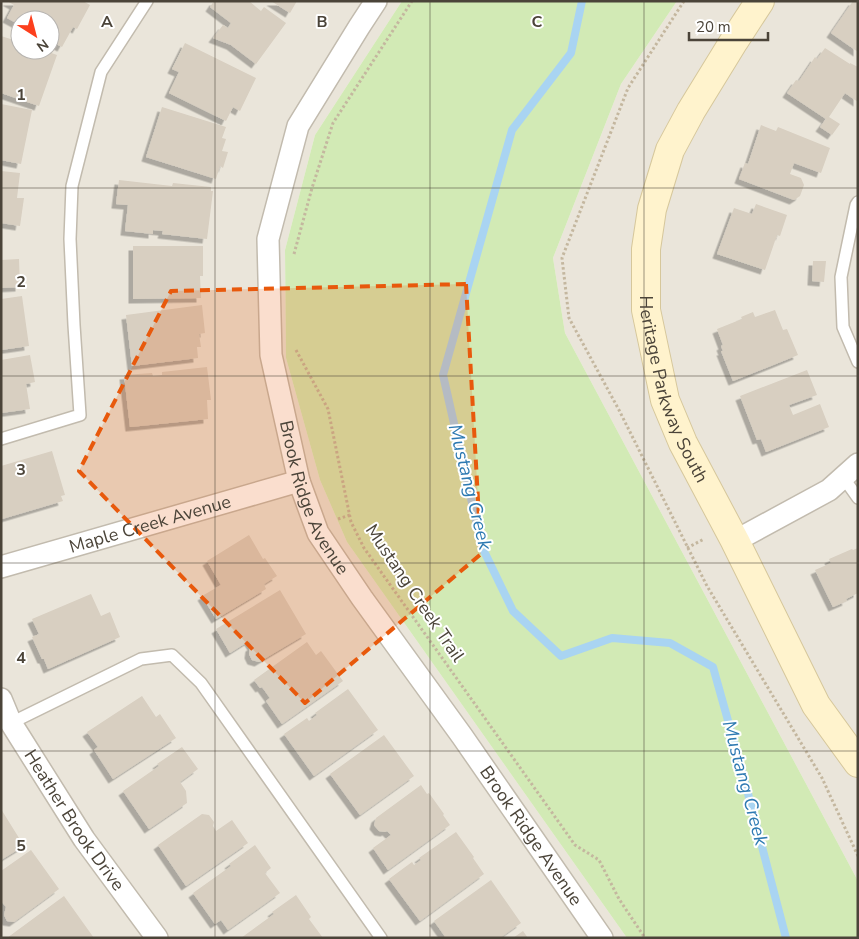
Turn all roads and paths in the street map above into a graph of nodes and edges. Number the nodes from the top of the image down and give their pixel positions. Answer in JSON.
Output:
{"nodes":[{"id":1,"x":147,"y":1,"type":"edge"},
{"id":2,"x":376,"y":1,"type":"edge"},
{"id":3,"x":412,"y":1,"type":"edge"},
{"id":4,"x":760,"y":1,"type":"edge"},
{"id":5,"x":858,"y":202,"type":"edge"},
{"id":6,"x":294,"y":262,"type":"dead end"},
{"id":7,"x":293,"y":346,"type":"dead end"},
{"id":8,"x":858,"y":362,"type":"edge"},
{"id":9,"x":1,"y":439,"type":"edge"},
{"id":10,"x":851,"y":470,"type":"edge"},
{"id":11,"x":299,"y":481,"type":"junction"},
{"id":12,"x":858,"y":498,"type":"edge"},
{"id":13,"x":735,"y":541,"type":"junction"},
{"id":14,"x":1,"y":567,"type":"edge"},
{"id":15,"x":1,"y":699,"type":"edge"},
{"id":16,"x":11,"y":723,"type":"junction"},
{"id":17,"x":858,"y":763,"type":"edge"},
{"id":18,"x":156,"y":938,"type":"edge"},
{"id":19,"x":381,"y":938,"type":"edge"},
{"id":20,"x":602,"y":938,"type":"edge"},
{"id":21,"x":645,"y":938,"type":"edge"}],
"edges":[{"from":1,"to":9,"type":"lane"},
{"from":2,"to":11,"type":"street","name":"Brook Ridge Avenue"},
{"from":3,"to":6,"type":"path"},
{"from":4,"to":13,"type":"street","name":"Heritage Parkway South"},
{"from":5,"to":8,"type":"lane"},
{"from":7,"to":21,"type":"path","name":"Mustang Creek Trail"},
{"from":10,"to":12,"type":"lane"},
{"from":10,"to":13,"type":"street"},
{"from":11,"to":14,"type":"street","name":"Maple Creek Avenue"},
{"from":11,"to":20,"type":"street","name":"Brook Ridge Avenue"},
{"from":13,"to":17,"type":"street","name":"Heritage Parkway South"},
{"from":15,"to":16,"type":"street","name":"Heather Brook Drive"},
{"from":16,"to":18,"type":"street","name":"Heather Brook Drive"},
{"from":16,"to":19,"type":"lane"}]}
